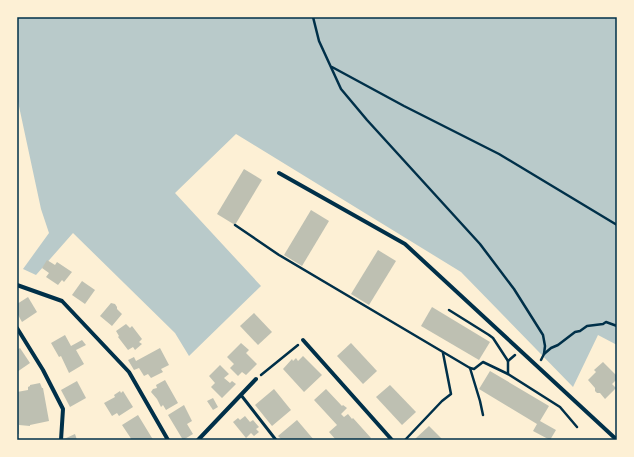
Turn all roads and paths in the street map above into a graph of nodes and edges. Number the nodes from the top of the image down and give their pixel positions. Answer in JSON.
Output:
{"nodes":[{"id":1,"x":313,"y":17,"type":"edge"},
{"id":2,"x":331,"y":66,"type":"junction"},
{"id":3,"x":279,"y":173,"type":"dead end"},
{"id":4,"x":235,"y":225,"type":"dead end"},
{"id":5,"x":617,"y":225,"type":"edge"},
{"id":6,"x":17,"y":285,"type":"edge"},
{"id":7,"x":449,"y":310,"type":"dead end"},
{"id":8,"x":617,"y":326,"type":"edge"},
{"id":9,"x":17,"y":328,"type":"edge"},
{"id":10,"x":303,"y":340,"type":"joint"},
{"id":11,"x":443,"y":352,"type":"junction"},
{"id":12,"x":544,"y":354,"type":"junction"},
{"id":13,"x":538,"y":365,"type":"junction"},
{"id":14,"x":470,"y":368,"type":"junction"},
{"id":15,"x":508,"y":374,"type":"junction"},
{"id":16,"x":256,"y":379,"type":"joint"},
{"id":17,"x":241,"y":395,"type":"junction"},
{"id":18,"x":483,"y":415,"type":"dead end"},
{"id":19,"x":577,"y":427,"type":"dead end"},
{"id":20,"x":60,"y":440,"type":"edge"},
{"id":21,"x":168,"y":440,"type":"edge"},
{"id":22,"x":198,"y":440,"type":"edge"},
{"id":23,"x":276,"y":440,"type":"edge"},
{"id":24,"x":392,"y":440,"type":"edge"},
{"id":25,"x":405,"y":440,"type":"edge"},
{"id":26,"x":616,"y":440,"type":"edge"}],
"edges":[{"from":1,"to":2,"type":"path"},
{"from":2,"to":5,"type":"path"},
{"from":2,"to":12,"type":"path"},
{"from":3,"to":13,"type":"street"},
{"from":4,"to":11,"type":"path"},
{"from":6,"to":21,"type":"street"},
{"from":7,"to":15,"type":"path"},
{"from":8,"to":12,"type":"path"},
{"from":9,"to":20,"type":"street"},
{"from":10,"to":16,"type":"path"},
{"from":10,"to":24,"type":"street"},
{"from":11,"to":14,"type":"path"},
{"from":11,"to":25,"type":"path"},
{"from":12,"to":13,"type":"path"},
{"from":13,"to":26,"type":"street"},
{"from":14,"to":15,"type":"path"},
{"from":14,"to":18,"type":"path"},
{"from":15,"to":19,"type":"path"},
{"from":16,"to":17,"type":"street"},
{"from":17,"to":22,"type":"street"},
{"from":17,"to":23,"type":"lane"}]}
